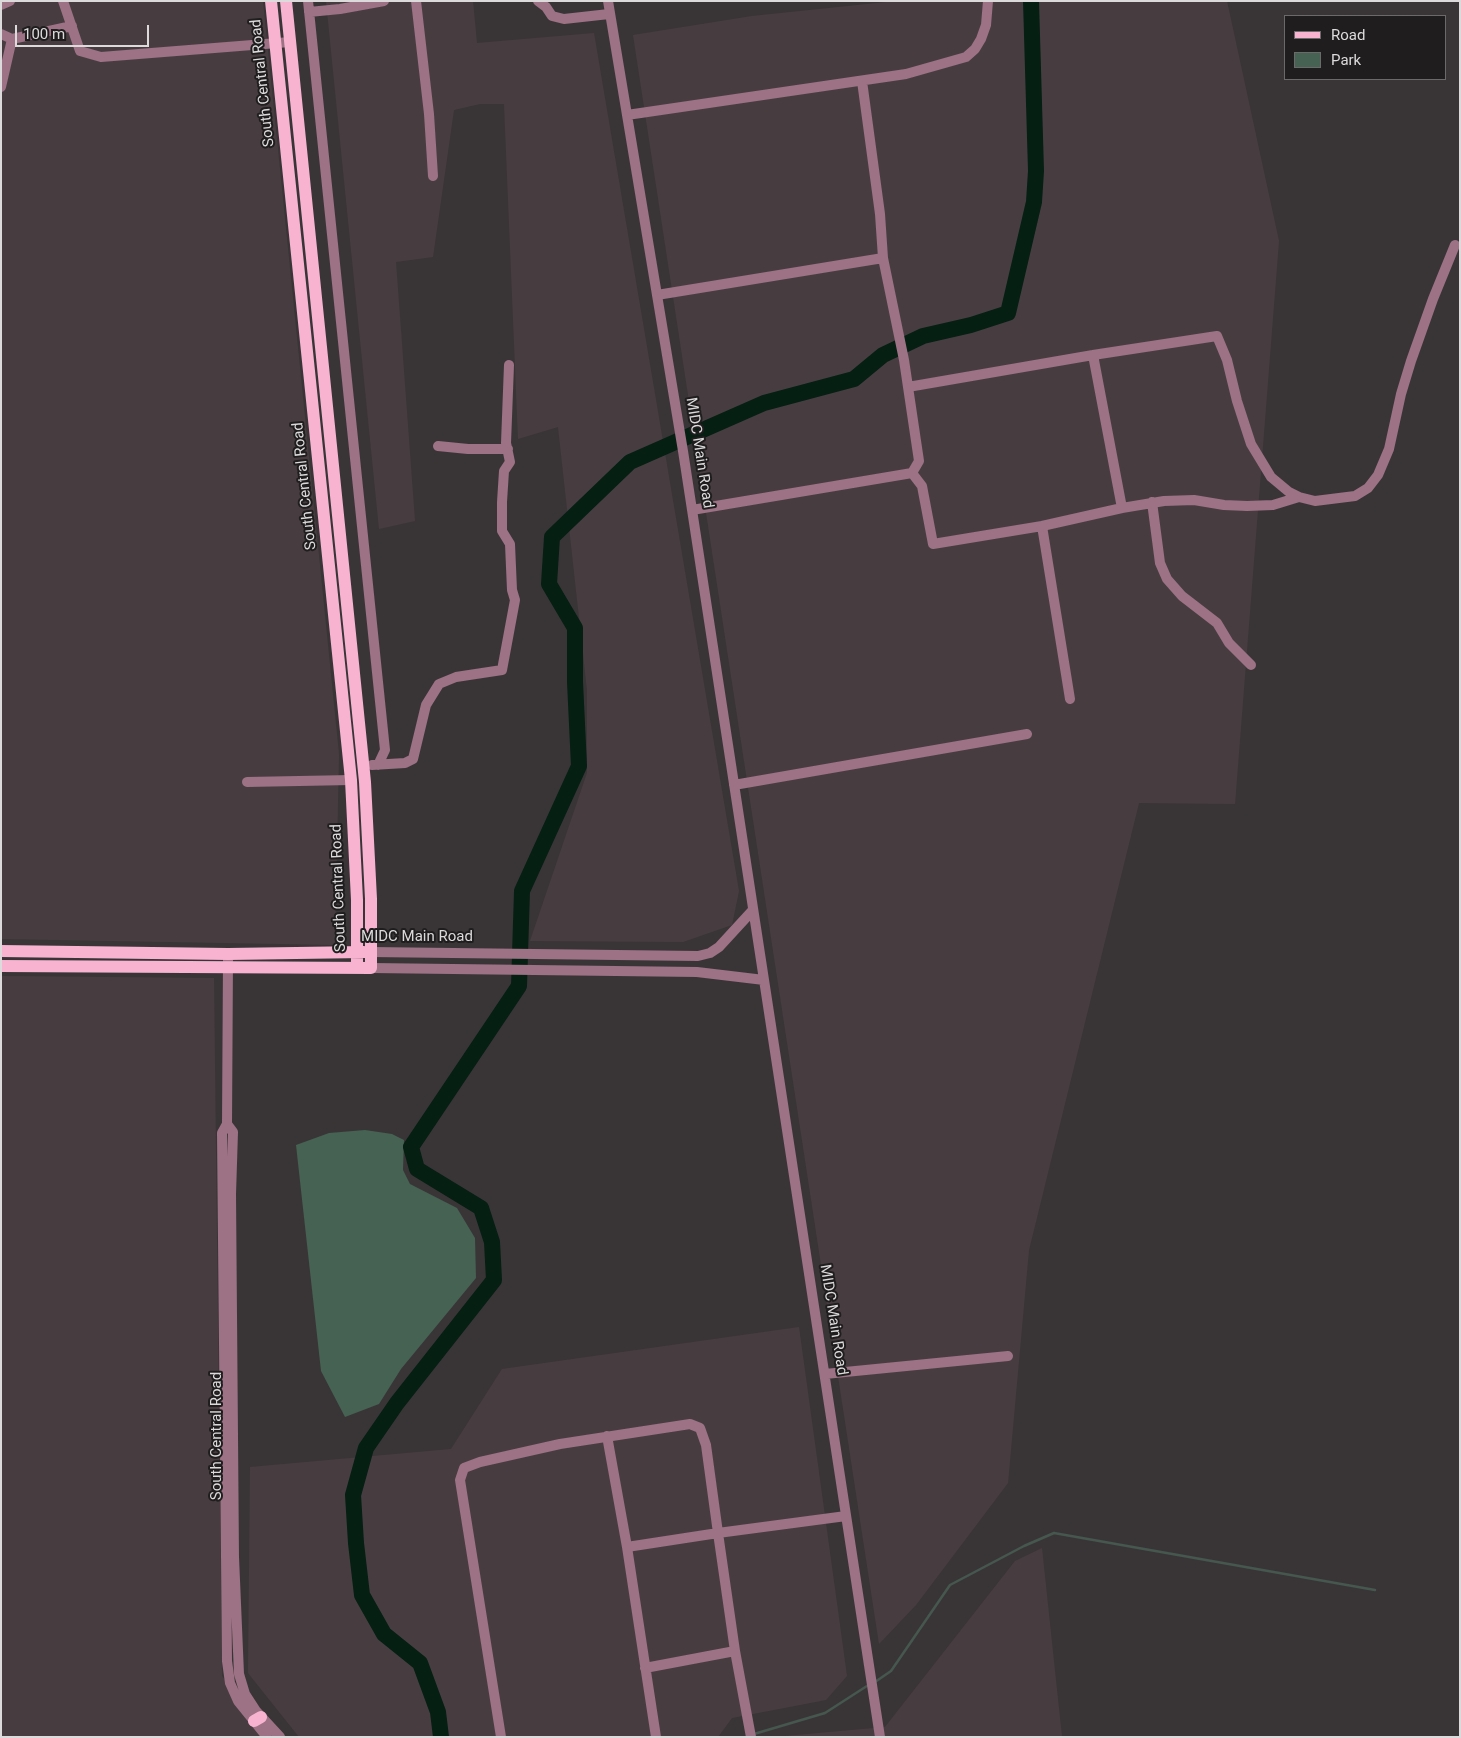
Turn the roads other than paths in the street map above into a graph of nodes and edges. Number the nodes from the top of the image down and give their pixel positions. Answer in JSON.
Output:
{"nodes":[{"id":1,"x":10,"y":1,"type":"edge"},
{"id":2,"x":63,"y":1,"type":"edge"},
{"id":3,"x":271,"y":1,"type":"edge"},
{"id":4,"x":286,"y":1,"type":"edge"},
{"id":5,"x":384,"y":1,"type":"edge"},
{"id":6,"x":416,"y":1,"type":"edge"},
{"id":7,"x":538,"y":1,"type":"edge"},
{"id":8,"x":608,"y":1,"type":"edge"},
{"id":9,"x":988,"y":1,"type":"edge"},
{"id":10,"x":1,"y":5,"type":"edge"},
{"id":11,"x":308,"y":6,"type":"edge"},
{"id":12,"x":610,"y":14,"type":"junction"},
{"id":13,"x":72,"y":26,"type":"junction"},
{"id":14,"x":1,"y":34,"type":"edge"},
{"id":15,"x":12,"y":39,"type":"junction"},
{"id":16,"x":290,"y":42,"type":"junction"},
{"id":17,"x":275,"y":44,"type":"junction"},
{"id":18,"x":862,"y":81,"type":"junction"},
{"id":19,"x":1,"y":87,"type":"edge"},
{"id":20,"x":627,"y":115,"type":"junction"},
{"id":21,"x":433,"y":176,"type":"dead end"},
{"id":22,"x":1455,"y":245,"type":"dead end"},
{"id":23,"x":883,"y":258,"type":"junction"},
{"id":24,"x":657,"y":295,"type":"junction"},
{"id":25,"x":1093,"y":355,"type":"junction"},
{"id":26,"x":508,"y":365,"type":"dead end"},
{"id":27,"x":908,"y":387,"type":"junction"},
{"id":28,"x":327,"y":400,"type":"junction"},
{"id":29,"x":313,"y":401,"type":"junction"},
{"id":30,"x":438,"y":446,"type":"dead end"},
{"id":31,"x":508,"y":449,"type":"junction"},
{"id":32,"x":912,"y":473,"type":"junction"},
{"id":33,"x":1299,"y":498,"type":"junction"},
{"id":34,"x":1152,"y":502,"type":"junction"},
{"id":35,"x":1122,"y":508,"type":"junction"},
{"id":36,"x":692,"y":510,"type":"junction"},
{"id":37,"x":1042,"y":526,"type":"junction"},
{"id":38,"x":1251,"y":665,"type":"dead end"},
{"id":39,"x":1070,"y":699,"type":"dead end"},
{"id":40,"x":1028,"y":734,"type":"dead end"},
{"id":41,"x":364,"y":764,"type":"junction"},
{"id":42,"x":378,"y":765,"type":"junction"},
{"id":43,"x":351,"y":780,"type":"junction"},
{"id":44,"x":247,"y":782,"type":"dead end"},
{"id":45,"x":734,"y":785,"type":"junction"},
{"id":46,"x":753,"y":910,"type":"junction"},
{"id":47,"x":1,"y":952,"type":"edge"},
{"id":48,"x":357,"y":952,"type":"junction"},
{"id":49,"x":371,"y":952,"type":"junction"},
{"id":50,"x":228,"y":954,"type":"junction"},
{"id":51,"x":1,"y":966,"type":"edge"},
{"id":52,"x":228,"y":968,"type":"junction"},
{"id":53,"x":357,"y":968,"type":"junction"},
{"id":54,"x":371,"y":968,"type":"junction"},
{"id":55,"x":764,"y":980,"type":"junction"},
{"id":56,"x":1008,"y":1356,"type":"dead end"},
{"id":57,"x":825,"y":1374,"type":"junction"},
{"id":58,"x":607,"y":1436,"type":"junction"},
{"id":59,"x":846,"y":1516,"type":"junction"},
{"id":60,"x":718,"y":1533,"type":"junction"},
{"id":61,"x":627,"y":1547,"type":"junction"},
{"id":62,"x":735,"y":1652,"type":"junction"},
{"id":63,"x":645,"y":1668,"type":"junction"},
{"id":64,"x":257,"y":1719,"type":"junction"},
{"id":65,"x":268,"y":1737,"type":"edge"},
{"id":66,"x":280,"y":1737,"type":"edge"},
{"id":67,"x":501,"y":1737,"type":"edge"},
{"id":68,"x":656,"y":1737,"type":"edge"},
{"id":69,"x":751,"y":1737,"type":"edge"},
{"id":70,"x":880,"y":1737,"type":"edge"}],
"edges":[{"from":1,"to":10,"type":"street"},
{"from":2,"to":13,"type":"street"},
{"from":3,"to":17,"type":"main road","name":"South Central Road"},
{"from":4,"to":16,"type":"main road","name":"South Central Road"},
{"from":5,"to":11,"type":"street"},
{"from":6,"to":21,"type":"street"},
{"from":7,"to":12,"type":"street"},
{"from":8,"to":12,"type":"street","name":"MIDC Main Road"},
{"from":9,"to":18,"type":"street"},
{"from":11,"to":42,"type":"street"},
{"from":12,"to":20,"type":"street","name":"MIDC Main Road"},
{"from":13,"to":15,"type":"street"},
{"from":13,"to":17,"type":"street"},
{"from":14,"to":15,"type":"street"},
{"from":15,"to":19,"type":"street"},
{"from":16,"to":17,"type":"street"},
{"from":16,"to":28,"type":"main road","name":"South Central Road"},
{"from":17,"to":29,"type":"main road","name":"South Central Road"},
{"from":18,"to":20,"type":"street"},
{"from":18,"to":23,"type":"street"},
{"from":20,"to":24,"type":"street","name":"MIDC Main Road"},
{"from":22,"to":33,"type":"street"},
{"from":23,"to":24,"type":"street"},
{"from":23,"to":27,"type":"street"},
{"from":24,"to":36,"type":"street","name":"MIDC Main Road"},
{"from":25,"to":27,"type":"street"},
{"from":25,"to":33,"type":"street"},
{"from":25,"to":35,"type":"street"},
{"from":26,"to":31,"type":"street"},
{"from":27,"to":32,"type":"street"},
{"from":28,"to":29,"type":"main road"},
{"from":28,"to":41,"type":"main road","name":"South Central Road"},
{"from":29,"to":43,"type":"main road","name":"South Central Road"},
{"from":30,"to":31,"type":"street"},
{"from":31,"to":42,"type":"street"},
{"from":32,"to":36,"type":"street"},
{"from":32,"to":37,"type":"street"},
{"from":33,"to":34,"type":"street"},
{"from":34,"to":35,"type":"street"},
{"from":34,"to":38,"type":"street"},
{"from":35,"to":37,"type":"street"},
{"from":36,"to":45,"type":"street","name":"MIDC Main Road"},
{"from":37,"to":39,"type":"street"},
{"from":40,"to":45,"type":"street"},
{"from":41,"to":42,"type":"street"},
{"from":41,"to":49,"type":"main road","name":"South Central Road"},
{"from":43,"to":44,"type":"street"},
{"from":43,"to":48,"type":"main road","name":"South Central Road"},
{"from":45,"to":46,"type":"street","name":"MIDC Main Road"},
{"from":46,"to":49,"type":"street","name":"MIDC Main Road"},
{"from":46,"to":55,"type":"street","name":"MIDC Main Road"},
{"from":47,"to":50,"type":"main road","name":"MIDC Main Road"},
{"from":48,"to":49,"type":"main road","name":"MIDC Main Road"},
{"from":48,"to":50,"type":"main road","name":"MIDC Main Road"},
{"from":48,"to":53,"type":"main road","name":"South Central Road"},
{"from":49,"to":54,"type":"main road","name":"South Central Road"},
{"from":50,"to":52,"type":"street","name":"South Central Road"},
{"from":51,"to":52,"type":"main road","name":"MIDC Main Road"},
{"from":52,"to":53,"type":"main road","name":"MIDC Main Road"},
{"from":52,"to":64,"type":"street","name":"South Central Road"},
{"from":53,"to":54,"type":"main road","name":"MIDC Main Road"},
{"from":54,"to":55,"type":"street","name":"MIDC Main Road"},
{"from":55,"to":57,"type":"street","name":"MIDC Main Road"},
{"from":56,"to":57,"type":"street"},
{"from":57,"to":59,"type":"street","name":"MIDC Main Road"},
{"from":58,"to":60,"type":"street"},
{"from":58,"to":61,"type":"street"},
{"from":58,"to":67,"type":"street"},
{"from":59,"to":60,"type":"street"},
{"from":59,"to":70,"type":"street","name":"MIDC Main Road"},
{"from":60,"to":61,"type":"street"},
{"from":60,"to":62,"type":"street"},
{"from":61,"to":63,"type":"street"},
{"from":62,"to":63,"type":"street"},
{"from":62,"to":69,"type":"street"},
{"from":63,"to":68,"type":"street"},
{"from":64,"to":65,"type":"street","name":"South Central Road"},
{"from":64,"to":66,"type":"street","name":"South Central Road"}]}
